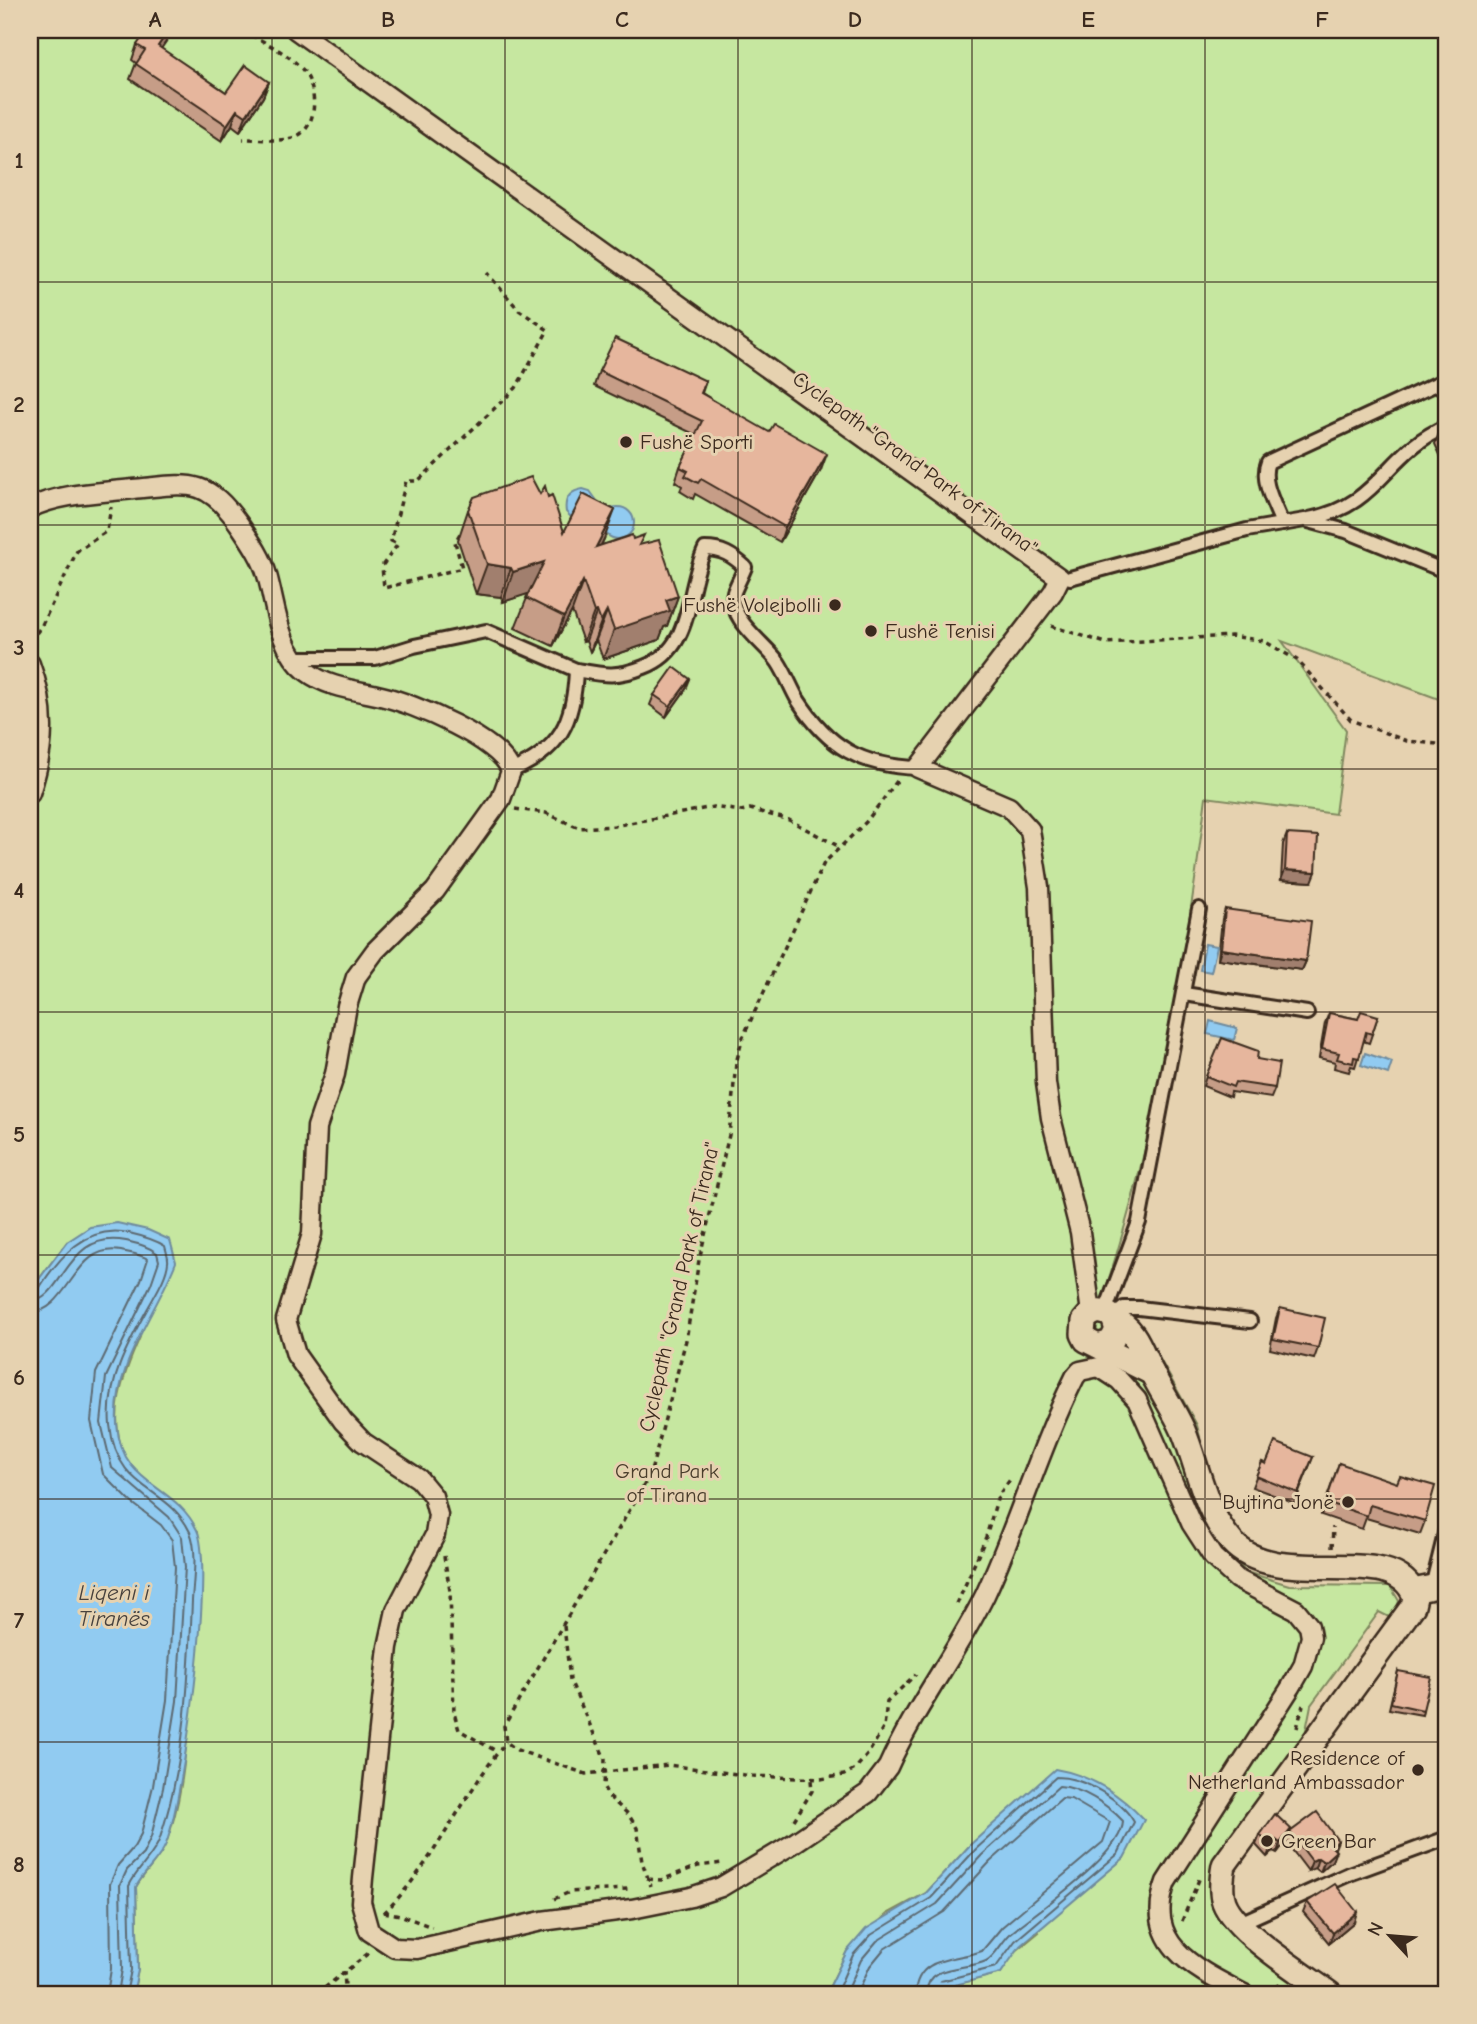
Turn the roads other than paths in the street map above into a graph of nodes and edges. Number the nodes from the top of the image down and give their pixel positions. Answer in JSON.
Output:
{"nodes":[{"id":1,"x":296,"y":30,"type":"edge"},
{"id":2,"x":1447,"y":379,"type":"edge"},
{"id":3,"x":1447,"y":426,"type":"edge"},
{"id":4,"x":30,"y":509,"type":"edge"},
{"id":5,"x":1305,"y":520,"type":"junction"},
{"id":6,"x":1282,"y":524,"type":"junction"},
{"id":7,"x":1447,"y":572,"type":"edge"},
{"id":8,"x":1065,"y":578,"type":"junction"},
{"id":9,"x":296,"y":658,"type":"junction"},
{"id":10,"x":30,"y":664,"type":"edge"},
{"id":11,"x":576,"y":670,"type":"junction"},
{"id":12,"x":913,"y":768,"type":"junction"},
{"id":13,"x":511,"y":771,"type":"junction"},
{"id":14,"x":30,"y":793,"type":"edge"},
{"id":15,"x":1199,"y":909,"type":"dead end"},
{"id":16,"x":1184,"y":994,"type":"junction"},
{"id":17,"x":1307,"y":1013,"type":"dead end"},
{"id":18,"x":1106,"y":1315,"type":"junction"},
{"id":19,"x":1250,"y":1321,"type":"dead end"},
{"id":20,"x":1152,"y":1373,"type":"junction"},
{"id":21,"x":1447,"y":1527,"type":"edge"},
{"id":22,"x":1431,"y":1587,"type":"edge"},
{"id":23,"x":1447,"y":1839,"type":"edge"},
{"id":24,"x":1240,"y":1923,"type":"junction"},
{"id":25,"x":1244,"y":1994,"type":"edge"},
{"id":26,"x":1330,"y":1994,"type":"edge"}],
"edges":[{"from":1,"to":8,"type":"street"},
{"from":2,"to":6,"type":"lane"},
{"from":3,"to":5,"type":"lane"},
{"from":4,"to":9,"type":"street"},
{"from":5,"to":6,"type":"lane"},
{"from":5,"to":7,"type":"lane"},
{"from":6,"to":8,"type":"lane"},
{"from":8,"to":12,"type":"street"},
{"from":9,"to":11,"type":"lane"},
{"from":9,"to":13,"type":"street"},
{"from":10,"to":14,"type":"street"},
{"from":11,"to":12,"type":"lane"},
{"from":11,"to":13,"type":"lane"},
{"from":12,"to":18,"type":"street"},
{"from":13,"to":25,"type":"street"},
{"from":15,"to":16,"type":"lane"},
{"from":16,"to":17,"type":"lane"},
{"from":16,"to":18,"type":"lane"},
{"from":18,"to":19,"type":"lane"},
{"from":18,"to":20,"type":"street"},
{"from":18,"to":20,"type":"street"},
{"from":20,"to":22,"type":"street"},
{"from":21,"to":22,"type":"lane"},
{"from":22,"to":24,"type":"street"},
{"from":23,"to":24,"type":"lane"},
{"from":24,"to":26,"type":"street"}]}
